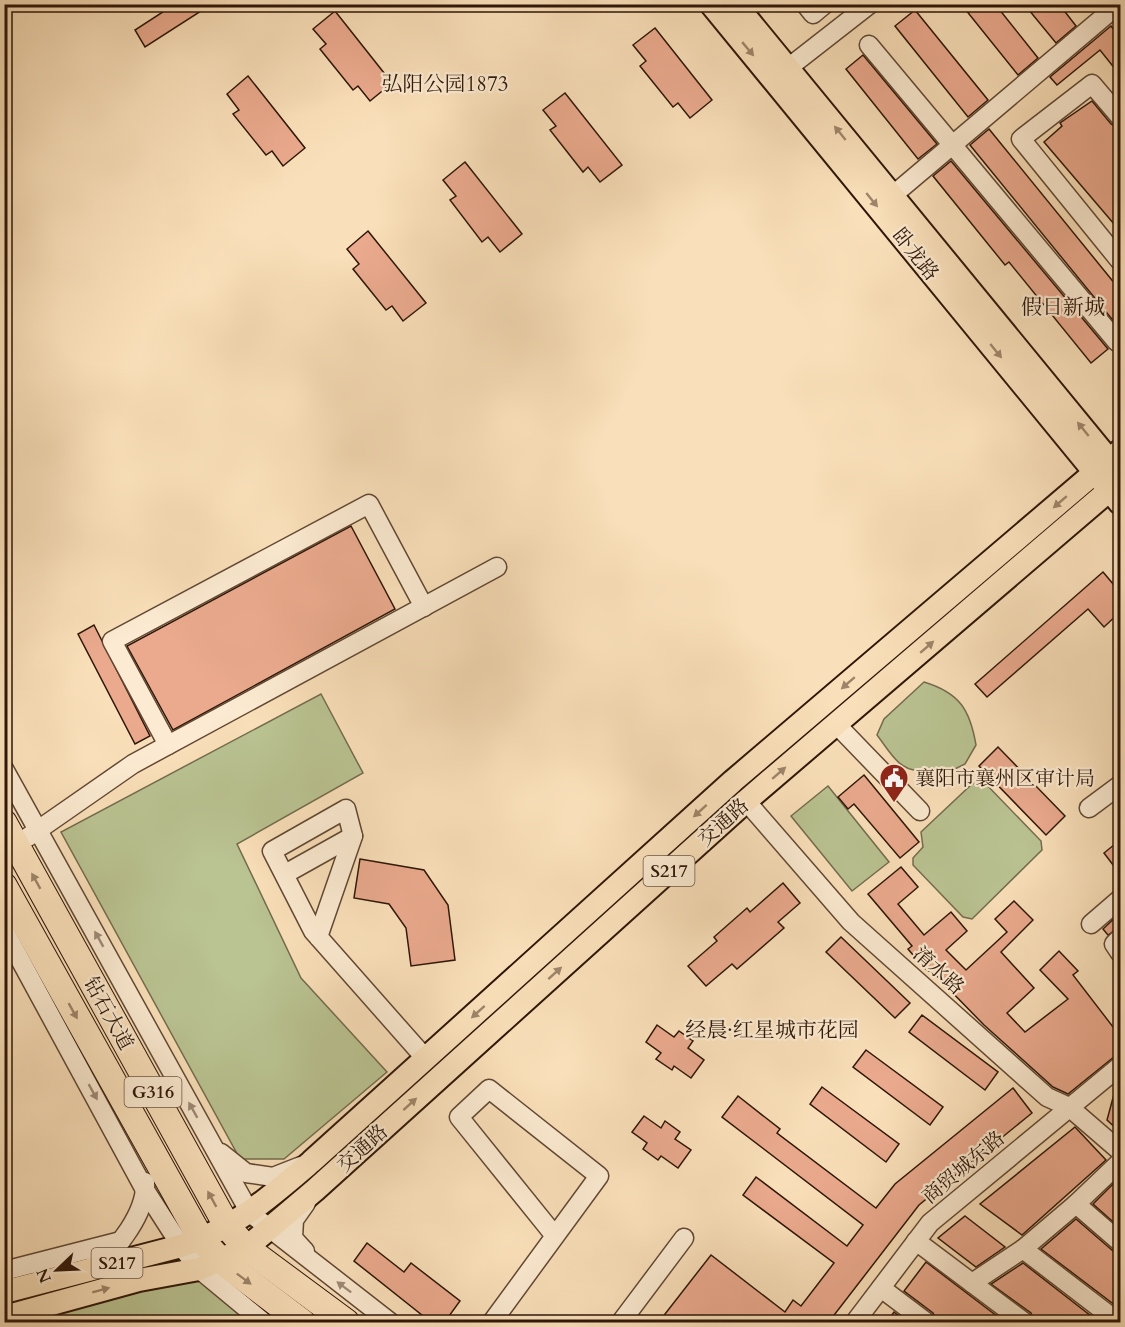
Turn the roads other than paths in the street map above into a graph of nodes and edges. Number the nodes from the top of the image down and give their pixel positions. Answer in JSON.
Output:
{"nodes":[{"id":1,"x":711,"y":4,"type":"edge"},
{"id":2,"x":735,"y":4,"type":"edge"},
{"id":3,"x":805,"y":4,"type":"edge"},
{"id":4,"x":825,"y":4,"type":"edge"},
{"id":5,"x":870,"y":4,"type":"edge"},
{"id":6,"x":1119,"y":4,"type":"edge"},
{"id":7,"x":869,"y":45,"type":"dead end"},
{"id":8,"x":788,"y":68,"type":"junction"},
{"id":9,"x":1120,"y":117,"type":"edge"},
{"id":10,"x":953,"y":145,"type":"junction"},
{"id":11,"x":892,"y":196,"type":"junction"},
{"id":12,"x":1120,"y":261,"type":"edge"},
{"id":13,"x":1117,"y":342,"type":"dead end"},
{"id":14,"x":1114,"y":476,"type":"edge"},
{"id":15,"x":497,"y":567,"type":"dead end"},
{"id":16,"x":424,"y":607,"type":"junction"},
{"id":17,"x":836,"y":724,"type":"junction"},
{"id":18,"x":168,"y":745,"type":"junction"},
{"id":19,"x":4,"y":769,"type":"edge"},
{"id":20,"x":1120,"y":785,"type":"edge"},
{"id":21,"x":746,"y":801,"type":"junction"},
{"id":22,"x":1089,"y":808,"type":"dead end"},
{"id":23,"x":920,"y":811,"type":"dead end"},
{"id":24,"x":39,"y":831,"type":"junction"},
{"id":25,"x":10,"y":833,"type":"edge"},
{"id":26,"x":353,"y":836,"type":"junction"},
{"id":27,"x":285,"y":874,"type":"junction"},
{"id":28,"x":4,"y":886,"type":"edge"},
{"id":29,"x":1120,"y":899,"type":"edge"},
{"id":30,"x":1091,"y":924,"type":"dead end"},
{"id":31,"x":4,"y":930,"type":"edge"},
{"id":32,"x":318,"y":937,"type":"junction"},
{"id":33,"x":1120,"y":938,"type":"edge"},
{"id":34,"x":1120,"y":953,"type":"edge"},
{"id":35,"x":426,"y":1059,"type":"junction"},
{"id":36,"x":1120,"y":1066,"type":"edge"},
{"id":37,"x":125,"y":1105,"type":"junction"},
{"id":38,"x":1069,"y":1107,"type":"junction"},
{"id":39,"x":209,"y":1139,"type":"junction"},
{"id":40,"x":1120,"y":1151,"type":"edge"},
{"id":41,"x":311,"y":1162,"type":"junction"},
{"id":42,"x":1120,"y":1162,"type":"edge"},
{"id":43,"x":145,"y":1190,"type":"junction"},
{"id":44,"x":315,"y":1190,"type":"junction"},
{"id":45,"x":1076,"y":1204,"type":"junction"},
{"id":46,"x":250,"y":1213,"type":"junction"},
{"id":47,"x":227,"y":1226,"type":"junction"},
{"id":48,"x":268,"y":1230,"type":"junction"},
{"id":49,"x":555,"y":1236,"type":"junction"},
{"id":50,"x":684,"y":1238,"type":"dead end"},
{"id":51,"x":121,"y":1241,"type":"junction"},
{"id":52,"x":916,"y":1241,"type":"junction"},
{"id":53,"x":1120,"y":1242,"type":"edge"},
{"id":54,"x":191,"y":1243,"type":"junction"},
{"id":55,"x":246,"y":1248,"type":"junction"},
{"id":56,"x":1023,"y":1249,"type":"junction"},
{"id":57,"x":209,"y":1264,"type":"junction"},
{"id":58,"x":322,"y":1270,"type":"junction"},
{"id":59,"x":4,"y":1271,"type":"edge"},
{"id":60,"x":81,"y":1272,"type":"junction"},
{"id":61,"x":139,"y":1280,"type":"junction"},
{"id":62,"x":972,"y":1283,"type":"junction"},
{"id":63,"x":881,"y":1288,"type":"junction"},
{"id":64,"x":4,"y":1292,"type":"edge"},
{"id":65,"x":4,"y":1317,"type":"edge"},
{"id":66,"x":259,"y":1319,"type":"edge"},
{"id":67,"x":302,"y":1323,"type":"edge"},
{"id":68,"x":346,"y":1323,"type":"edge"},
{"id":69,"x":390,"y":1323,"type":"edge"},
{"id":70,"x":492,"y":1323,"type":"edge"},
{"id":71,"x":621,"y":1323,"type":"edge"},
{"id":72,"x":855,"y":1323,"type":"edge"},
{"id":73,"x":926,"y":1323,"type":"edge"},
{"id":74,"x":1024,"y":1323,"type":"edge"},
{"id":75,"x":1118,"y":1323,"type":"edge"}],
"edges":[{"from":1,"to":14,"type":"main road","name":"卧龙路","one_way":true},
{"from":2,"to":8,"type":"main road","name":"卧龙路"},
{"from":3,"to":4,"type":"street"},
{"from":5,"to":8,"type":"street"},
{"from":6,"to":10,"type":"street"},
{"from":7,"to":10,"type":"street"},
{"from":11,"to":8,"type":"main road","name":"卧龙路","one_way":true},
{"from":9,"to":12,"type":"street"},
{"from":10,"to":11,"type":"street"},
{"from":10,"to":13,"type":"street"},
{"from":14,"to":11,"type":"main road","name":"卧龙路","one_way":true},
{"from":17,"to":14,"type":"main road","name":"交通路","number":"S217","one_way":true},
{"from":14,"to":35,"type":"main road","name":"交通路","number":"S217","one_way":true},
{"from":15,"to":16,"type":"street"},
{"from":16,"to":18,"type":"street"},
{"from":16,"to":18,"type":"street"},
{"from":21,"to":17,"type":"main road","name":"交通路","number":"S217","one_way":true},
{"from":17,"to":23,"type":"street"},
{"from":18,"to":24,"type":"street"},
{"from":19,"to":24,"type":"street"},
{"from":20,"to":22,"type":"street"},
{"from":21,"to":38,"type":"street","name":"淯水路"},
{"from":44,"to":21,"type":"main road","name":"交通路","number":"S217","one_way":true},
{"from":24,"to":25,"type":"street"},
{"from":39,"to":24,"type":"street","one_way":true},
{"from":47,"to":25,"type":"highway","name":"钻石大道","number":"G316","one_way":true},
{"from":26,"to":27,"type":"street"},
{"from":26,"to":27,"type":"street"},
{"from":26,"to":32,"type":"street"},
{"from":27,"to":32,"type":"street"},
{"from":28,"to":37,"type":"highway","name":"钻石大道","number":"G316","one_way":true},
{"from":29,"to":30,"type":"street"},
{"from":31,"to":43,"type":"street","one_way":true},
{"from":32,"to":35,"type":"street"},
{"from":33,"to":34,"type":"street"},
{"from":35,"to":41,"type":"main road","name":"交通路","number":"S217"},
{"from":36,"to":38,"type":"street","name":"商贸城东路"},
{"from":37,"to":43,"type":"street"},
{"from":37,"to":54,"type":"highway","name":"钻石大道","number":"G316"},
{"from":38,"to":40,"type":"street","name":"淯水路"},
{"from":38,"to":52,"type":"street","name":"商贸城东路"},
{"from":39,"to":41,"type":"street"},
{"from":39,"to":46,"type":"street"},
{"from":41,"to":46,"type":"main road","name":"交通路","number":"S217"},
{"from":42,"to":45,"type":"street"},
{"from":43,"to":51,"type":"street"},
{"from":43,"to":54,"type":"street"},
{"from":44,"to":48,"type":"main road","name":"交通路","number":"S217"},
{"from":44,"to":58,"type":"street"},
{"from":45,"to":53,"type":"street"},
{"from":45,"to":56,"type":"street"},
{"from":46,"to":47,"type":"main road","name":"交通路","number":"S217"},
{"from":46,"to":48,"type":"street"},
{"from":47,"to":54,"type":"main road","number":"S217"},
{"from":47,"to":55,"type":"highway","name":"钻石大道","number":"G316"},
{"from":48,"to":55,"type":"main road","name":"交通路","number":"S217"},
{"from":48,"to":58,"type":"street"},
{"from":49,"to":49,"type":"street"},
{"from":49,"to":70,"type":"street"},
{"from":50,"to":71,"type":"street"},
{"from":51,"to":59,"type":"street"},
{"from":51,"to":60,"type":"street"},
{"from":52,"to":62,"type":"street"},
{"from":52,"to":63,"type":"street","name":"商贸城东路"},
{"from":54,"to":57,"type":"highway","name":"钻石大道","number":"G316"},
{"from":54,"to":60,"type":"main road","number":"S217"},
{"from":55,"to":57,"type":"main road","name":"交通路","number":"S217"},
{"from":55,"to":68,"type":"highway","name":"钻石大道","number":"G316"},
{"from":56,"to":62,"type":"street"},
{"from":56,"to":75,"type":"street"},
{"from":57,"to":61,"type":"main road","number":"S217"},
{"from":57,"to":66,"type":"street"},
{"from":57,"to":67,"type":"highway","name":"钻石大道","number":"G316","one_way":true},
{"from":69,"to":58,"type":"street","one_way":true},
{"from":60,"to":64,"type":"main road","number":"S217"},
{"from":65,"to":61,"type":"main road","number":"S217","one_way":true},
{"from":61,"to":66,"type":"street"},
{"from":62,"to":74,"type":"street"},
{"from":63,"to":72,"type":"street","name":"商贸城东路"},
{"from":63,"to":73,"type":"street"}]}
